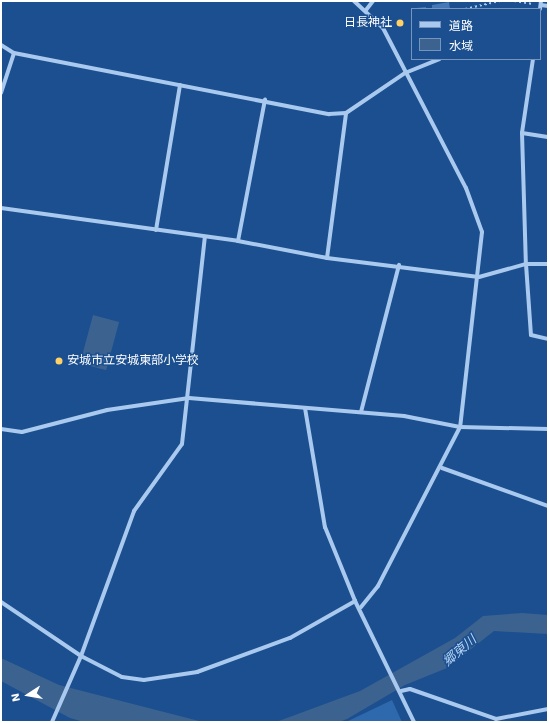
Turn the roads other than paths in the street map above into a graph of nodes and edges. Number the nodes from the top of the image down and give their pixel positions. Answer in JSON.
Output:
{"nodes":[{"id":1,"x":354,"y":1,"type":"edge"},
{"id":2,"x":373,"y":1,"type":"edge"},
{"id":3,"x":541,"y":5,"type":"edge"},
{"id":4,"x":548,"y":6,"type":"edge"},
{"id":5,"x":366,"y":10,"type":"junction"},
{"id":6,"x":1,"y":45,"type":"edge"},
{"id":7,"x":14,"y":52,"type":"junction"},
{"id":8,"x":437,"y":60,"type":"edge"},
{"id":9,"x":533,"y":60,"type":"edge"},
{"id":10,"x":405,"y":73,"type":"junction"},
{"id":11,"x":180,"y":85,"type":"junction"},
{"id":12,"x":1,"y":94,"type":"edge"},
{"id":13,"x":265,"y":100,"type":"junction"},
{"id":14,"x":346,"y":113,"type":"junction"},
{"id":15,"x":522,"y":133,"type":"junction"},
{"id":16,"x":548,"y":137,"type":"edge"},
{"id":17,"x":1,"y":208,"type":"edge"},
{"id":18,"x":156,"y":230,"type":"junction"},
{"id":19,"x":205,"y":236,"type":"junction"},
{"id":20,"x":238,"y":241,"type":"junction"},
{"id":21,"x":327,"y":258,"type":"junction"},
{"id":22,"x":526,"y":264,"type":"junction"},
{"id":23,"x":548,"y":264,"type":"edge"},
{"id":24,"x":398,"y":265,"type":"junction"},
{"id":25,"x":479,"y":277,"type":"junction"},
{"id":26,"x":548,"y":339,"type":"edge"},
{"id":27,"x":189,"y":398,"type":"junction"},
{"id":28,"x":305,"y":408,"type":"junction"},
{"id":29,"x":361,"y":412,"type":"junction"},
{"id":30,"x":460,"y":427,"type":"junction"},
{"id":31,"x":1,"y":429,"type":"edge"},
{"id":32,"x":548,"y":429,"type":"edge"},
{"id":33,"x":442,"y":468,"type":"junction"},
{"id":34,"x":548,"y":506,"type":"edge"},
{"id":35,"x":355,"y":601,"type":"junction"},
{"id":36,"x":1,"y":602,"type":"edge"},
{"id":37,"x":361,"y":607,"type":"junction"},
{"id":38,"x":81,"y":656,"type":"junction"},
{"id":39,"x":401,"y":691,"type":"junction"},
{"id":40,"x":548,"y":708,"type":"edge"},
{"id":41,"x":496,"y":719,"type":"junction"},
{"id":42,"x":52,"y":722,"type":"edge"},
{"id":43,"x":414,"y":722,"type":"edge"},
{"id":44,"x":492,"y":722,"type":"edge"}],
"edges":[{"from":1,"to":5,"type":"street"},
{"from":2,"to":5,"type":"street"},
{"from":3,"to":4,"type":"street"},
{"from":5,"to":10,"type":"street"},
{"from":6,"to":7,"type":"street"},
{"from":7,"to":11,"type":"street"},
{"from":7,"to":12,"type":"street"},
{"from":8,"to":10,"type":"street"},
{"from":9,"to":15,"type":"street"},
{"from":10,"to":14,"type":"street"},
{"from":10,"to":25,"type":"street"},
{"from":11,"to":13,"type":"street"},
{"from":11,"to":18,"type":"street"},
{"from":13,"to":14,"type":"street"},
{"from":13,"to":20,"type":"street"},
{"from":14,"to":21,"type":"street"},
{"from":15,"to":16,"type":"street"},
{"from":15,"to":22,"type":"street"},
{"from":17,"to":18,"type":"street"},
{"from":18,"to":19,"type":"street"},
{"from":19,"to":20,"type":"street"},
{"from":19,"to":27,"type":"street"},
{"from":20,"to":21,"type":"street"},
{"from":21,"to":24,"type":"street"},
{"from":22,"to":23,"type":"street"},
{"from":22,"to":25,"type":"street"},
{"from":22,"to":26,"type":"street"},
{"from":24,"to":25,"type":"street"},
{"from":24,"to":29,"type":"street"},
{"from":25,"to":30,"type":"street"},
{"from":27,"to":28,"type":"street"},
{"from":27,"to":31,"type":"street"},
{"from":27,"to":38,"type":"street"},
{"from":28,"to":29,"type":"street"},
{"from":28,"to":35,"type":"street"},
{"from":29,"to":30,"type":"street"},
{"from":30,"to":32,"type":"street"},
{"from":30,"to":33,"type":"street"},
{"from":33,"to":34,"type":"street"},
{"from":33,"to":37,"type":"street"},
{"from":35,"to":37,"type":"street"},
{"from":35,"to":38,"type":"street"},
{"from":36,"to":38,"type":"street"},
{"from":37,"to":39,"type":"street"},
{"from":38,"to":42,"type":"street"},
{"from":39,"to":41,"type":"street"},
{"from":39,"to":43,"type":"street"},
{"from":40,"to":41,"type":"street"},
{"from":41,"to":44,"type":"street"}]}
